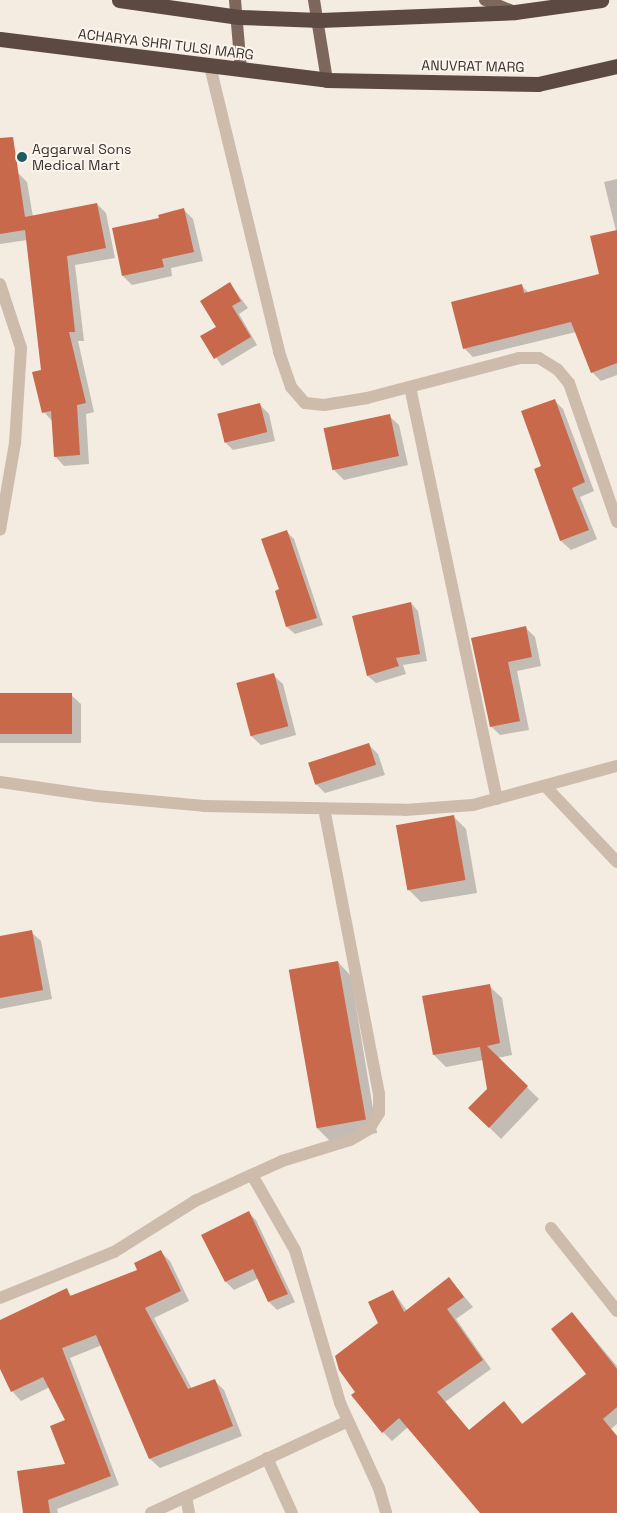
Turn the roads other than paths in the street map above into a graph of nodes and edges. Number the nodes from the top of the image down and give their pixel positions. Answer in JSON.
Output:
{"nodes":[{"id":1,"x":119,"y":0,"type":"edge"},
{"id":2,"x":235,"y":0,"type":"edge"},
{"id":3,"x":314,"y":0,"type":"edge"},
{"id":4,"x":484,"y":0,"type":"edge"},
{"id":5,"x":600,"y":0,"type":"edge"},
{"id":6,"x":515,"y":12,"type":"junction"},
{"id":7,"x":239,"y":17,"type":"junction"},
{"id":8,"x":320,"y":20,"type":"junction"},
{"id":9,"x":0,"y":39,"type":"edge"},
{"id":10,"x":210,"y":66,"type":"junction"},
{"id":11,"x":617,"y":66,"type":"edge"},
{"id":12,"x":241,"y":70,"type":"junction"},
{"id":13,"x":327,"y":80,"type":"junction"},
{"id":14,"x":0,"y":284,"type":"edge"},
{"id":15,"x":410,"y":387,"type":"junction"},
{"id":16,"x":617,"y":522,"type":"edge"},
{"id":17,"x":0,"y":530,"type":"edge"},
{"id":18,"x":617,"y":766,"type":"edge"},
{"id":19,"x":0,"y":782,"type":"edge"},
{"id":20,"x":547,"y":788,"type":"junction"},
{"id":21,"x":497,"y":799,"type":"junction"},
{"id":22,"x":324,"y":809,"type":"junction"},
{"id":23,"x":617,"y":862,"type":"edge"},
{"id":24,"x":252,"y":1175,"type":"junction"},
{"id":25,"x":551,"y":1228,"type":"dead end"},
{"id":26,"x":0,"y":1298,"type":"edge"},
{"id":27,"x":617,"y":1311,"type":"edge"},
{"id":28,"x":346,"y":1422,"type":"junction"},
{"id":29,"x":267,"y":1458,"type":"junction"},
{"id":30,"x":186,"y":1497,"type":"junction"},
{"id":31,"x":151,"y":1513,"type":"edge"},
{"id":32,"x":190,"y":1513,"type":"edge"},
{"id":33,"x":292,"y":1513,"type":"edge"},
{"id":34,"x":386,"y":1513,"type":"edge"}],
"edges":[{"from":1,"to":7,"type":"highway"},
{"from":2,"to":7,"type":"main road"},
{"from":3,"to":8,"type":"main road"},
{"from":4,"to":6,"type":"main road"},
{"from":5,"to":6,"type":"highway"},
{"from":6,"to":8,"type":"highway"},
{"from":7,"to":8,"type":"highway"},
{"from":7,"to":12,"type":"main road"},
{"from":8,"to":13,"type":"main road"},
{"from":9,"to":10,"type":"highway","name":"ACHARYA SHRI TULSI MARG"},
{"from":10,"to":12,"type":"highway","name":"ACHARYA SHRI TULSI MARG"},
{"from":10,"to":15,"type":"street"},
{"from":11,"to":13,"type":"highway","name":"ANUVRAT MARG"},
{"from":12,"to":13,"type":"highway","name":"ACHARYA SHRI TULSI MARG"},
{"from":14,"to":17,"type":"street"},
{"from":15,"to":16,"type":"street"},
{"from":15,"to":21,"type":"street"},
{"from":18,"to":20,"type":"street"},
{"from":19,"to":22,"type":"street"},
{"from":20,"to":21,"type":"street"},
{"from":20,"to":23,"type":"street"},
{"from":21,"to":22,"type":"street"},
{"from":22,"to":24,"type":"street"},
{"from":24,"to":26,"type":"street"},
{"from":24,"to":28,"type":"street"},
{"from":25,"to":27,"type":"street"},
{"from":28,"to":29,"type":"street"},
{"from":28,"to":34,"type":"street"},
{"from":29,"to":30,"type":"street"},
{"from":29,"to":33,"type":"street"},
{"from":30,"to":31,"type":"street"},
{"from":30,"to":32,"type":"street"}]}
